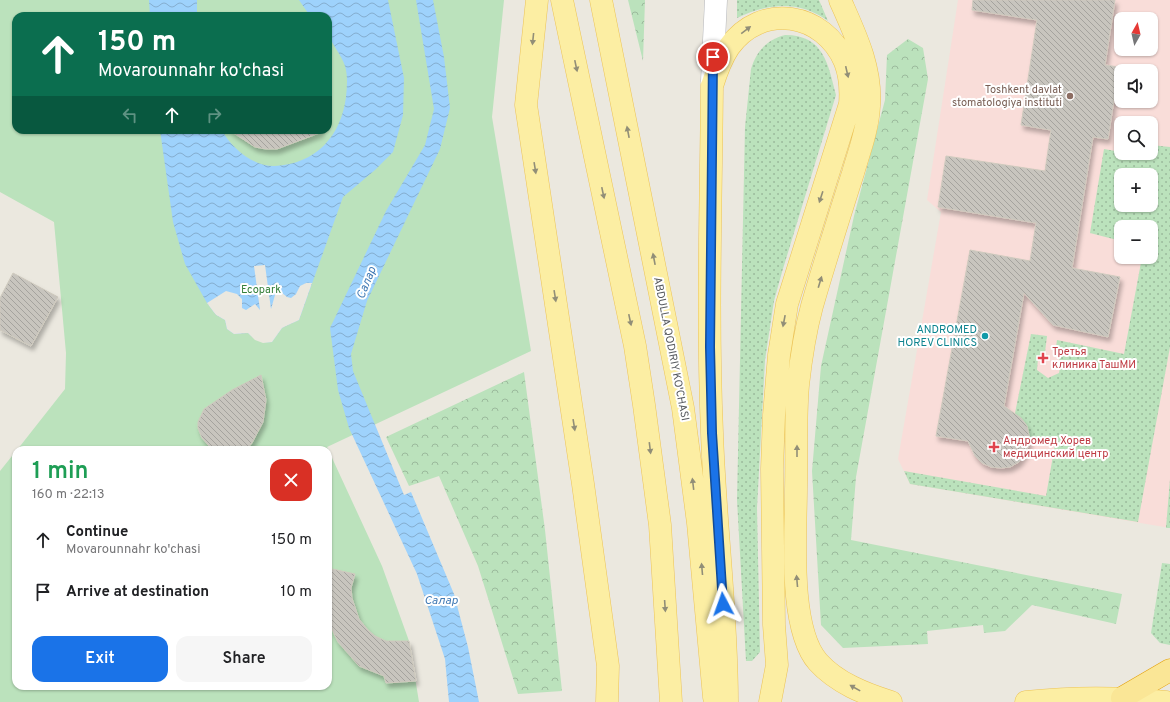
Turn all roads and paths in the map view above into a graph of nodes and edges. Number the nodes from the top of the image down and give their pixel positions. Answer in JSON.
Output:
{"nodes":[{"id":1,"x":537,"y":0,"type":"edge"},
{"id":2,"x":562,"y":0,"type":"edge"},
{"id":3,"x":601,"y":0,"type":"edge"},
{"id":4,"x":716,"y":0,"type":"edge"},
{"id":5,"x":840,"y":0,"type":"edge"},
{"id":6,"x":712,"y":86,"type":"junction"},
{"id":7,"x":1170,"y":670,"type":"edge"},
{"id":8,"x":1122,"y":698,"type":"junction"},
{"id":9,"x":607,"y":702,"type":"edge"},
{"id":10,"x":671,"y":702,"type":"edge"},
{"id":11,"x":714,"y":702,"type":"edge"},
{"id":12,"x":727,"y":702,"type":"edge"},
{"id":13,"x":770,"y":702,"type":"edge"},
{"id":14,"x":891,"y":702,"type":"edge"},
{"id":15,"x":1026,"y":702,"type":"edge"},
{"id":16,"x":1166,"y":702,"type":"edge"}],
"edges":[{"from":1,"to":9,"type":"main road","one_way":true},
{"from":2,"to":10,"type":"main road","one_way":true},
{"from":11,"to":3,"type":"main road","name":"ABDULLA QODIRIY KO'CHASI","one_way":true},
{"from":4,"to":6,"type":"street"},
{"from":14,"to":5,"type":"main road","one_way":true},
{"from":6,"to":12,"type":"main road"},
{"from":6,"to":13,"type":"main road","one_way":true},
{"from":7,"to":8,"type":"highway"},
{"from":8,"to":15,"type":"main road"},
{"from":8,"to":16,"type":"main road"}]}
